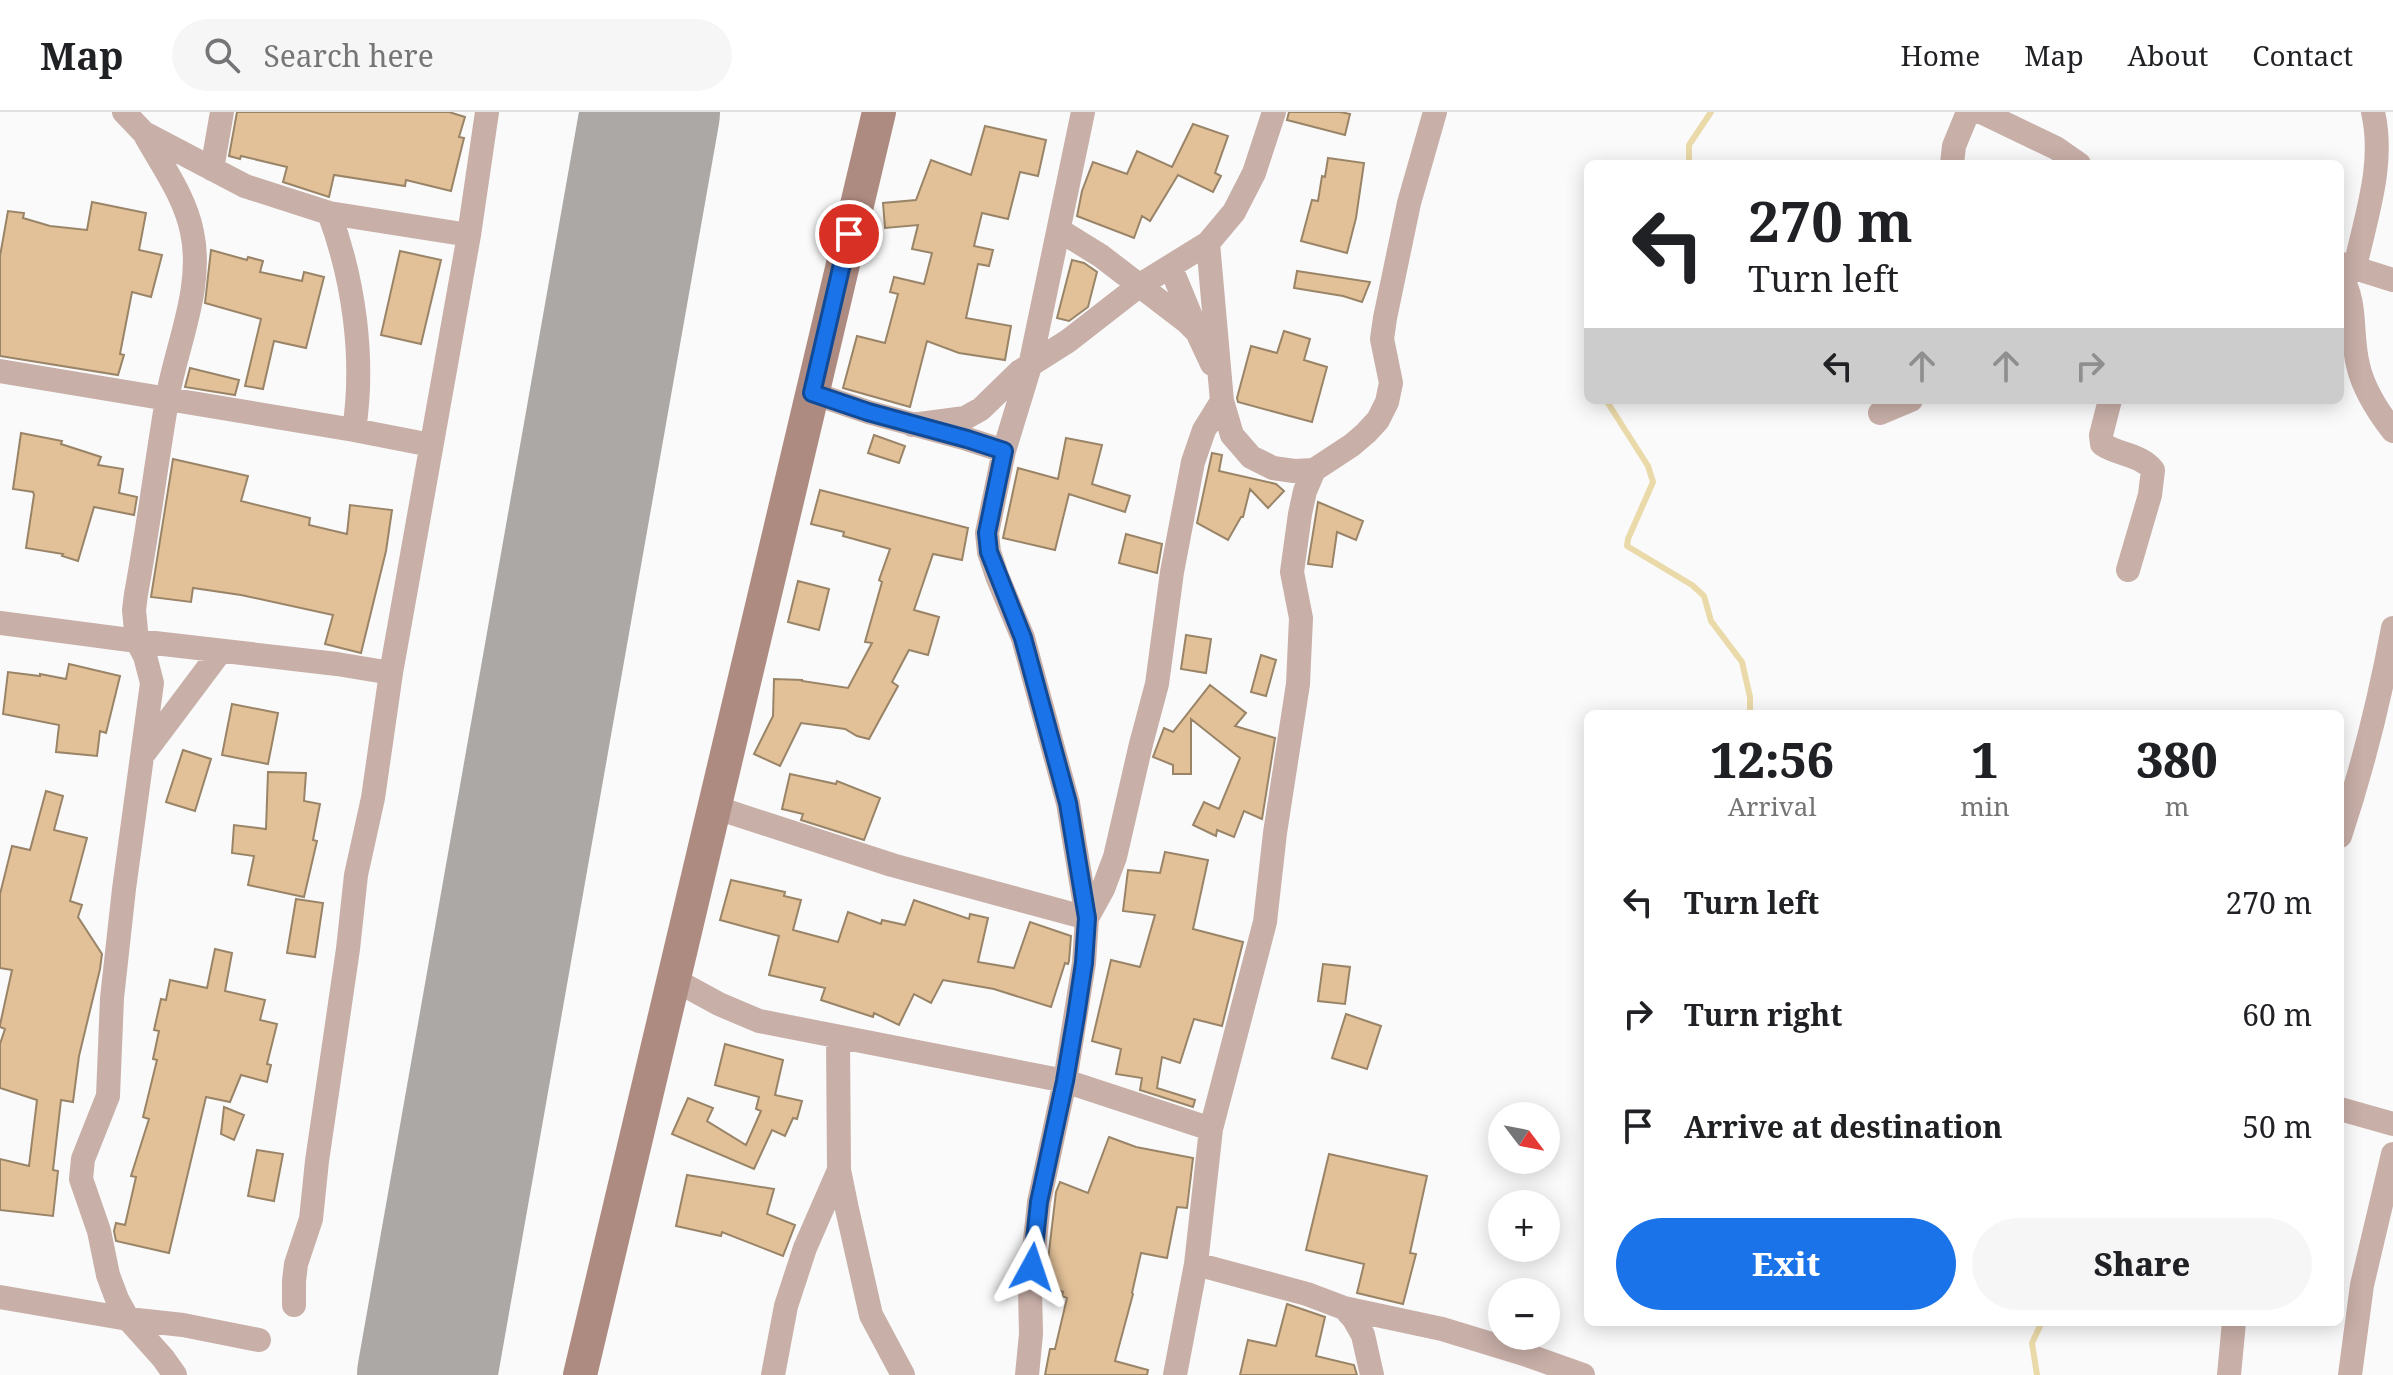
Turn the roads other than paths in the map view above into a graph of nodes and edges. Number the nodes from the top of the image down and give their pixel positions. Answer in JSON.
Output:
{"nodes":[{"id":1,"x":124,"y":112,"type":"edge"},
{"id":2,"x":222,"y":112,"type":"edge"},
{"id":3,"x":487,"y":112,"type":"edge"},
{"id":4,"x":879,"y":112,"type":"edge"},
{"id":5,"x":1083,"y":112,"type":"edge"},
{"id":6,"x":1274,"y":112,"type":"edge"},
{"id":7,"x":1435,"y":112,"type":"edge"},
{"id":8,"x":1968,"y":112,"type":"edge"},
{"id":9,"x":1981,"y":112,"type":"edge"},
{"id":10,"x":2373,"y":112,"type":"edge"},
{"id":11,"x":144,"y":133,"type":"junction"},
{"id":12,"x":1952,"y":160,"type":"edge"},
{"id":13,"x":2073,"y":160,"type":"edge"},
{"id":14,"x":212,"y":169,"type":"junction"},
{"id":15,"x":329,"y":213,"type":"junction"},
{"id":16,"x":1059,"y":230,"type":"junction"},
{"id":17,"x":469,"y":235,"type":"junction"},
{"id":18,"x":1208,"y":243,"type":"junction"},
{"id":19,"x":1171,"y":268,"type":"junction"},
{"id":20,"x":2345,"y":268,"type":"edge"},
{"id":21,"x":2393,"y":280,"type":"edge"},
{"id":22,"x":1140,"y":285,"type":"junction"},
{"id":23,"x":1197,"y":332,"type":"junction"},
{"id":24,"x":1030,"y":366,"type":"junction"},
{"id":25,"x":0,"y":371,"type":"edge"},
{"id":26,"x":812,"y":393,"type":"junction"},
{"id":27,"x":1221,"y":393,"type":"junction"},
{"id":28,"x":167,"y":399,"type":"junction"},
{"id":29,"x":1901,"y":404,"type":"edge"},
{"id":30,"x":2109,"y":404,"type":"edge"},
{"id":31,"x":1880,"y":413,"type":"dead end"},
{"id":32,"x":912,"y":425,"type":"junction"},
{"id":33,"x":354,"y":430,"type":"junction"},
{"id":34,"x":2393,"y":431,"type":"edge"},
{"id":35,"x":431,"y":445,"type":"junction"},
{"id":36,"x":1004,"y":451,"type":"junction"},
{"id":37,"x":1314,"y":470,"type":"junction"},
{"id":38,"x":2128,"y":570,"type":"dead end"},
{"id":39,"x":0,"y":623,"type":"edge"},
{"id":40,"x":2393,"y":628,"type":"edge"},
{"id":41,"x":137,"y":641,"type":"junction"},
{"id":42,"x":220,"y":652,"type":"junction"},
{"id":43,"x":391,"y":673,"type":"junction"},
{"id":44,"x":144,"y":754,"type":"junction"},
{"id":45,"x":714,"y":807,"type":"junction"},
{"id":46,"x":2344,"y":824,"type":"edge"},
{"id":47,"x":1087,"y":918,"type":"junction"},
{"id":48,"x":675,"y":980,"type":"junction"},
{"id":49,"x":838,"y":1038,"type":"junction"},
{"id":50,"x":1065,"y":1081,"type":"junction"},
{"id":51,"x":2344,"y":1110,"type":"edge"},
{"id":52,"x":2393,"y":1124,"type":"edge"},
{"id":53,"x":1211,"y":1129,"type":"junction"},
{"id":54,"x":2393,"y":1154,"type":"edge"},
{"id":55,"x":839,"y":1170,"type":"junction"},
{"id":56,"x":1196,"y":1264,"type":"junction"},
{"id":57,"x":0,"y":1297,"type":"edge"},
{"id":58,"x":294,"y":1305,"type":"dead end"},
{"id":59,"x":1344,"y":1308,"type":"junction"},
{"id":60,"x":128,"y":1319,"type":"junction"},
{"id":61,"x":2234,"y":1326,"type":"edge"},
{"id":62,"x":259,"y":1340,"type":"dead end"},
{"id":63,"x":175,"y":1375,"type":"edge"},
{"id":64,"x":580,"y":1375,"type":"edge"},
{"id":65,"x":773,"y":1375,"type":"edge"},
{"id":66,"x":903,"y":1375,"type":"edge"},
{"id":67,"x":1027,"y":1375,"type":"edge"},
{"id":68,"x":1175,"y":1375,"type":"edge"},
{"id":69,"x":1372,"y":1375,"type":"edge"},
{"id":70,"x":1583,"y":1375,"type":"edge"},
{"id":71,"x":2229,"y":1375,"type":"edge"},
{"id":72,"x":2350,"y":1375,"type":"edge"}],
"edges":[{"from":1,"to":11,"type":"street"},
{"from":2,"to":14,"type":"street"},
{"from":3,"to":17,"type":"street"},
{"from":4,"to":26,"type":"street"},
{"from":5,"to":16,"type":"street"},
{"from":6,"to":18,"type":"street"},
{"from":7,"to":37,"type":"street"},
{"from":8,"to":12,"type":"street"},
{"from":9,"to":13,"type":"street"},
{"from":10,"to":20,"type":"street"},
{"from":11,"to":14,"type":"street"},
{"from":11,"to":28,"type":"street"},
{"from":14,"to":15,"type":"street"},
{"from":15,"to":17,"type":"street"},
{"from":15,"to":33,"type":"street"},
{"from":16,"to":22,"type":"street"},
{"from":16,"to":24,"type":"street"},
{"from":17,"to":35,"type":"street"},
{"from":18,"to":19,"type":"street"},
{"from":18,"to":27,"type":"street"},
{"from":19,"to":22,"type":"street"},
{"from":19,"to":23,"type":"street"},
{"from":20,"to":21,"type":"street"},
{"from":20,"to":34,"type":"street"},
{"from":22,"to":23,"type":"street"},
{"from":22,"to":24,"type":"street"},
{"from":23,"to":27,"type":"street"},
{"from":24,"to":32,"type":"street"},
{"from":24,"to":36,"type":"street"},
{"from":25,"to":28,"type":"street"},
{"from":26,"to":32,"type":"street"},
{"from":26,"to":45,"type":"street"},
{"from":27,"to":37,"type":"street"},
{"from":27,"to":47,"type":"street"},
{"from":28,"to":33,"type":"street"},
{"from":28,"to":41,"type":"street"},
{"from":29,"to":31,"type":"street"},
{"from":30,"to":38,"type":"street"},
{"from":32,"to":36,"type":"street"},
{"from":33,"to":35,"type":"street"},
{"from":35,"to":43,"type":"street"},
{"from":36,"to":47,"type":"street"},
{"from":37,"to":53,"type":"street"},
{"from":39,"to":41,"type":"street"},
{"from":40,"to":46,"type":"street"},
{"from":41,"to":42,"type":"street"},
{"from":41,"to":44,"type":"street"},
{"from":42,"to":43,"type":"street"},
{"from":42,"to":44,"type":"street"},
{"from":43,"to":58,"type":"street"},
{"from":44,"to":60,"type":"street"},
{"from":45,"to":47,"type":"street"},
{"from":45,"to":48,"type":"street"},
{"from":47,"to":50,"type":"street"},
{"from":48,"to":49,"type":"street"},
{"from":48,"to":64,"type":"street"},
{"from":49,"to":50,"type":"street"},
{"from":49,"to":55,"type":"street"},
{"from":50,"to":53,"type":"street"},
{"from":50,"to":67,"type":"street"},
{"from":51,"to":52,"type":"street"},
{"from":53,"to":56,"type":"street"},
{"from":54,"to":72,"type":"street"},
{"from":55,"to":65,"type":"street"},
{"from":55,"to":66,"type":"street"},
{"from":56,"to":59,"type":"street"},
{"from":56,"to":68,"type":"street"},
{"from":57,"to":60,"type":"street"},
{"from":59,"to":69,"type":"street"},
{"from":59,"to":70,"type":"street"},
{"from":60,"to":62,"type":"street"},
{"from":60,"to":63,"type":"street"},
{"from":61,"to":71,"type":"street"}]}
